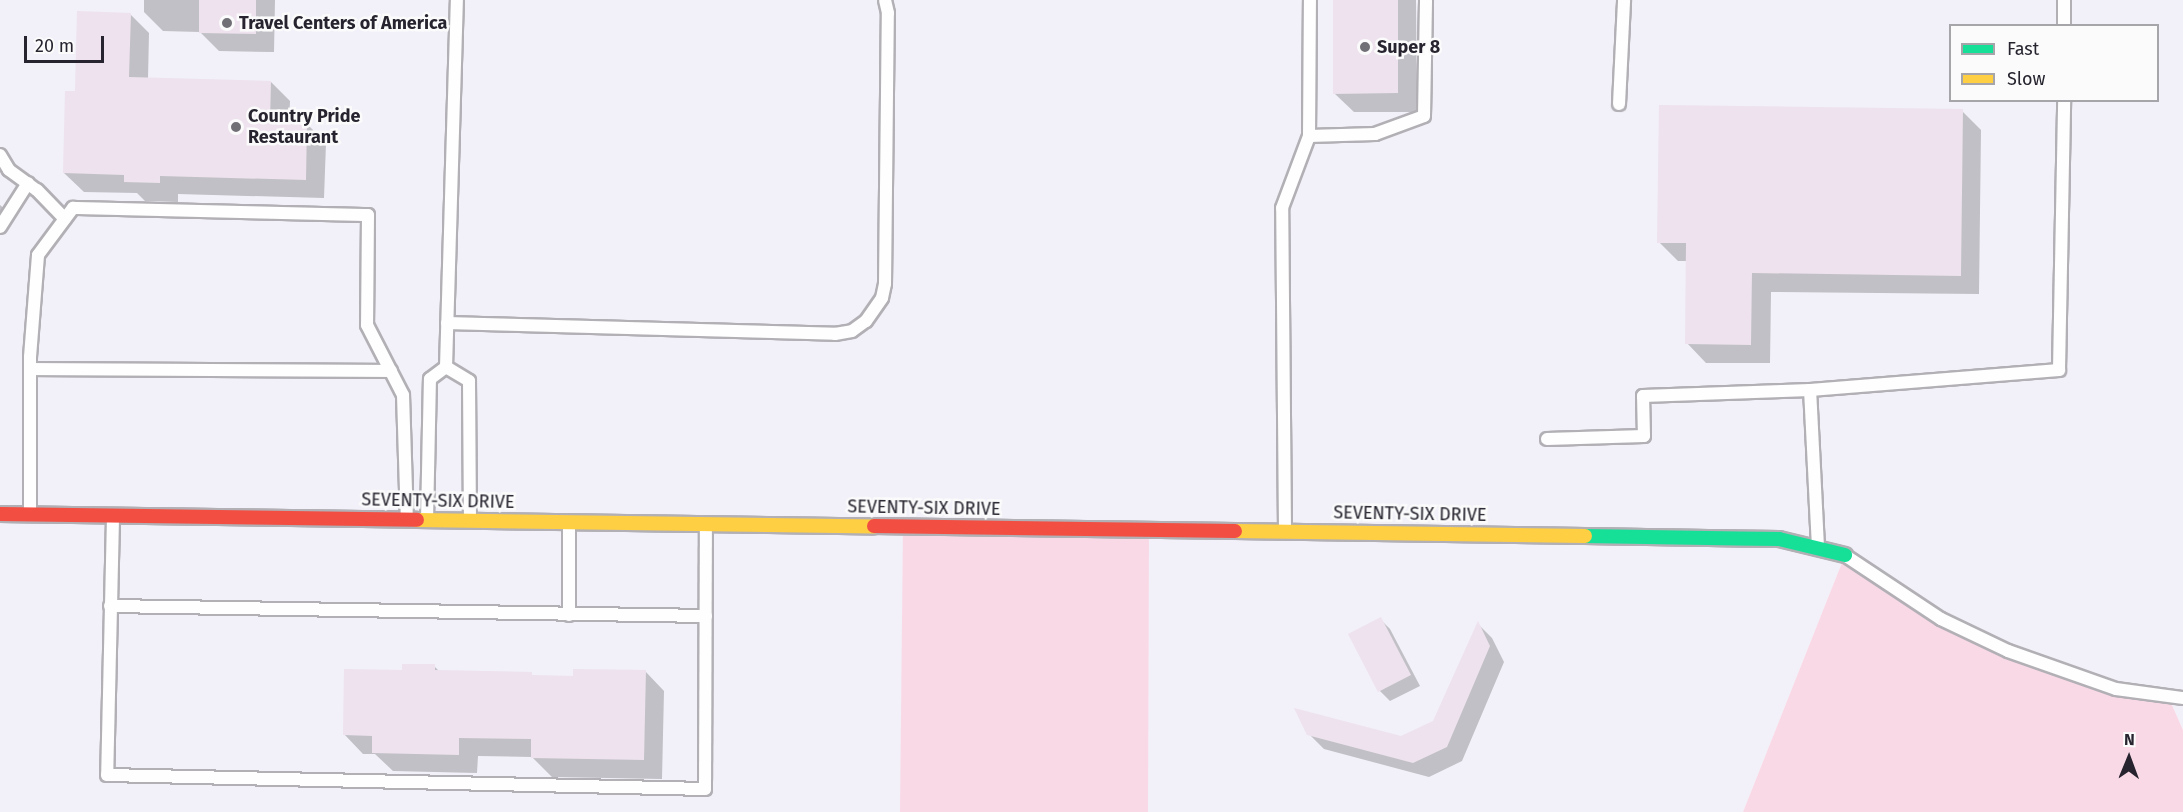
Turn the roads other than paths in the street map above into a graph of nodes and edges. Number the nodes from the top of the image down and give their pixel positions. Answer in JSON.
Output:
{"nodes":[{"id":1,"x":457,"y":0,"type":"edge"},
{"id":2,"x":885,"y":0,"type":"edge"},
{"id":3,"x":1310,"y":0,"type":"edge"},
{"id":4,"x":1426,"y":0,"type":"edge"},
{"id":5,"x":1623,"y":0,"type":"edge"},
{"id":6,"x":2064,"y":0,"type":"edge"},
{"id":7,"x":2064,"y":24,"type":"edge"},
{"id":8,"x":2064,"y":102,"type":"edge"},
{"id":9,"x":1619,"y":104,"type":"dead end"},
{"id":10,"x":1309,"y":136,"type":"junction"},
{"id":11,"x":0,"y":155,"type":"edge"},
{"id":12,"x":28,"y":183,"type":"junction"},
{"id":13,"x":65,"y":219,"type":"junction"},
{"id":14,"x":0,"y":227,"type":"edge"},
{"id":15,"x":447,"y":323,"type":"junction"},
{"id":16,"x":446,"y":367,"type":"junction"},
{"id":17,"x":31,"y":369,"type":"junction"},
{"id":18,"x":391,"y":371,"type":"junction"},
{"id":19,"x":1810,"y":390,"type":"junction"},
{"id":20,"x":1547,"y":439,"type":"dead end"},
{"id":21,"x":0,"y":514,"type":"edge"},
{"id":22,"x":30,"y":514,"type":"junction"},
{"id":23,"x":113,"y":514,"type":"junction"},
{"id":24,"x":407,"y":519,"type":"junction"},
{"id":25,"x":427,"y":520,"type":"junction"},
{"id":26,"x":470,"y":520,"type":"junction"},
{"id":27,"x":569,"y":521,"type":"junction"},
{"id":28,"x":706,"y":523,"type":"junction"},
{"id":29,"x":1285,"y":530,"type":"junction"},
{"id":30,"x":1818,"y":548,"type":"junction"},
{"id":31,"x":1845,"y":555,"type":"joint"},
{"id":32,"x":110,"y":606,"type":"junction"},
{"id":33,"x":569,"y":615,"type":"junction"},
{"id":34,"x":706,"y":616,"type":"junction"},
{"id":35,"x":2183,"y":698,"type":"edge"}],
"edges":[{"from":1,"to":15,"type":"lane"},
{"from":2,"to":15,"type":"lane"},
{"from":3,"to":10,"type":"lane"},
{"from":4,"to":10,"type":"lane"},
{"from":5,"to":9,"type":"lane"},
{"from":6,"to":7,"type":"lane"},
{"from":8,"to":19,"type":"lane"},
{"from":10,"to":29,"type":"lane"},
{"from":11,"to":12,"type":"lane"},
{"from":12,"to":13,"type":"lane"},
{"from":12,"to":14,"type":"lane"},
{"from":13,"to":17,"type":"lane"},
{"from":13,"to":18,"type":"lane"},
{"from":15,"to":16,"type":"lane"},
{"from":16,"to":25,"type":"lane"},
{"from":16,"to":26,"type":"lane"},
{"from":17,"to":18,"type":"lane"},
{"from":17,"to":22,"type":"lane"},
{"from":18,"to":24,"type":"lane"},
{"from":19,"to":20,"type":"lane"},
{"from":19,"to":30,"type":"lane"},
{"from":21,"to":22,"type":"street","name":"SEVENTY-SIX DRIVE"},
{"from":22,"to":23,"type":"street","name":"SEVENTY-SIX DRIVE"},
{"from":23,"to":24,"type":"street","name":"SEVENTY-SIX DRIVE"},
{"from":23,"to":32,"type":"lane"},
{"from":24,"to":25,"type":"street","name":"SEVENTY-SIX DRIVE"},
{"from":25,"to":26,"type":"street","name":"SEVENTY-SIX DRIVE"},
{"from":26,"to":27,"type":"street","name":"SEVENTY-SIX DRIVE"},
{"from":27,"to":28,"type":"street","name":"SEVENTY-SIX DRIVE"},
{"from":27,"to":33,"type":"lane"},
{"from":28,"to":29,"type":"street","name":"SEVENTY-SIX DRIVE"},
{"from":28,"to":34,"type":"lane"},
{"from":29,"to":30,"type":"street","name":"SEVENTY-SIX DRIVE"},
{"from":30,"to":31,"type":"street","name":"SEVENTY-SIX DRIVE"},
{"from":31,"to":35,"type":"lane"},
{"from":32,"to":33,"type":"lane"},
{"from":32,"to":34,"type":"lane"},
{"from":33,"to":34,"type":"lane"}]}
